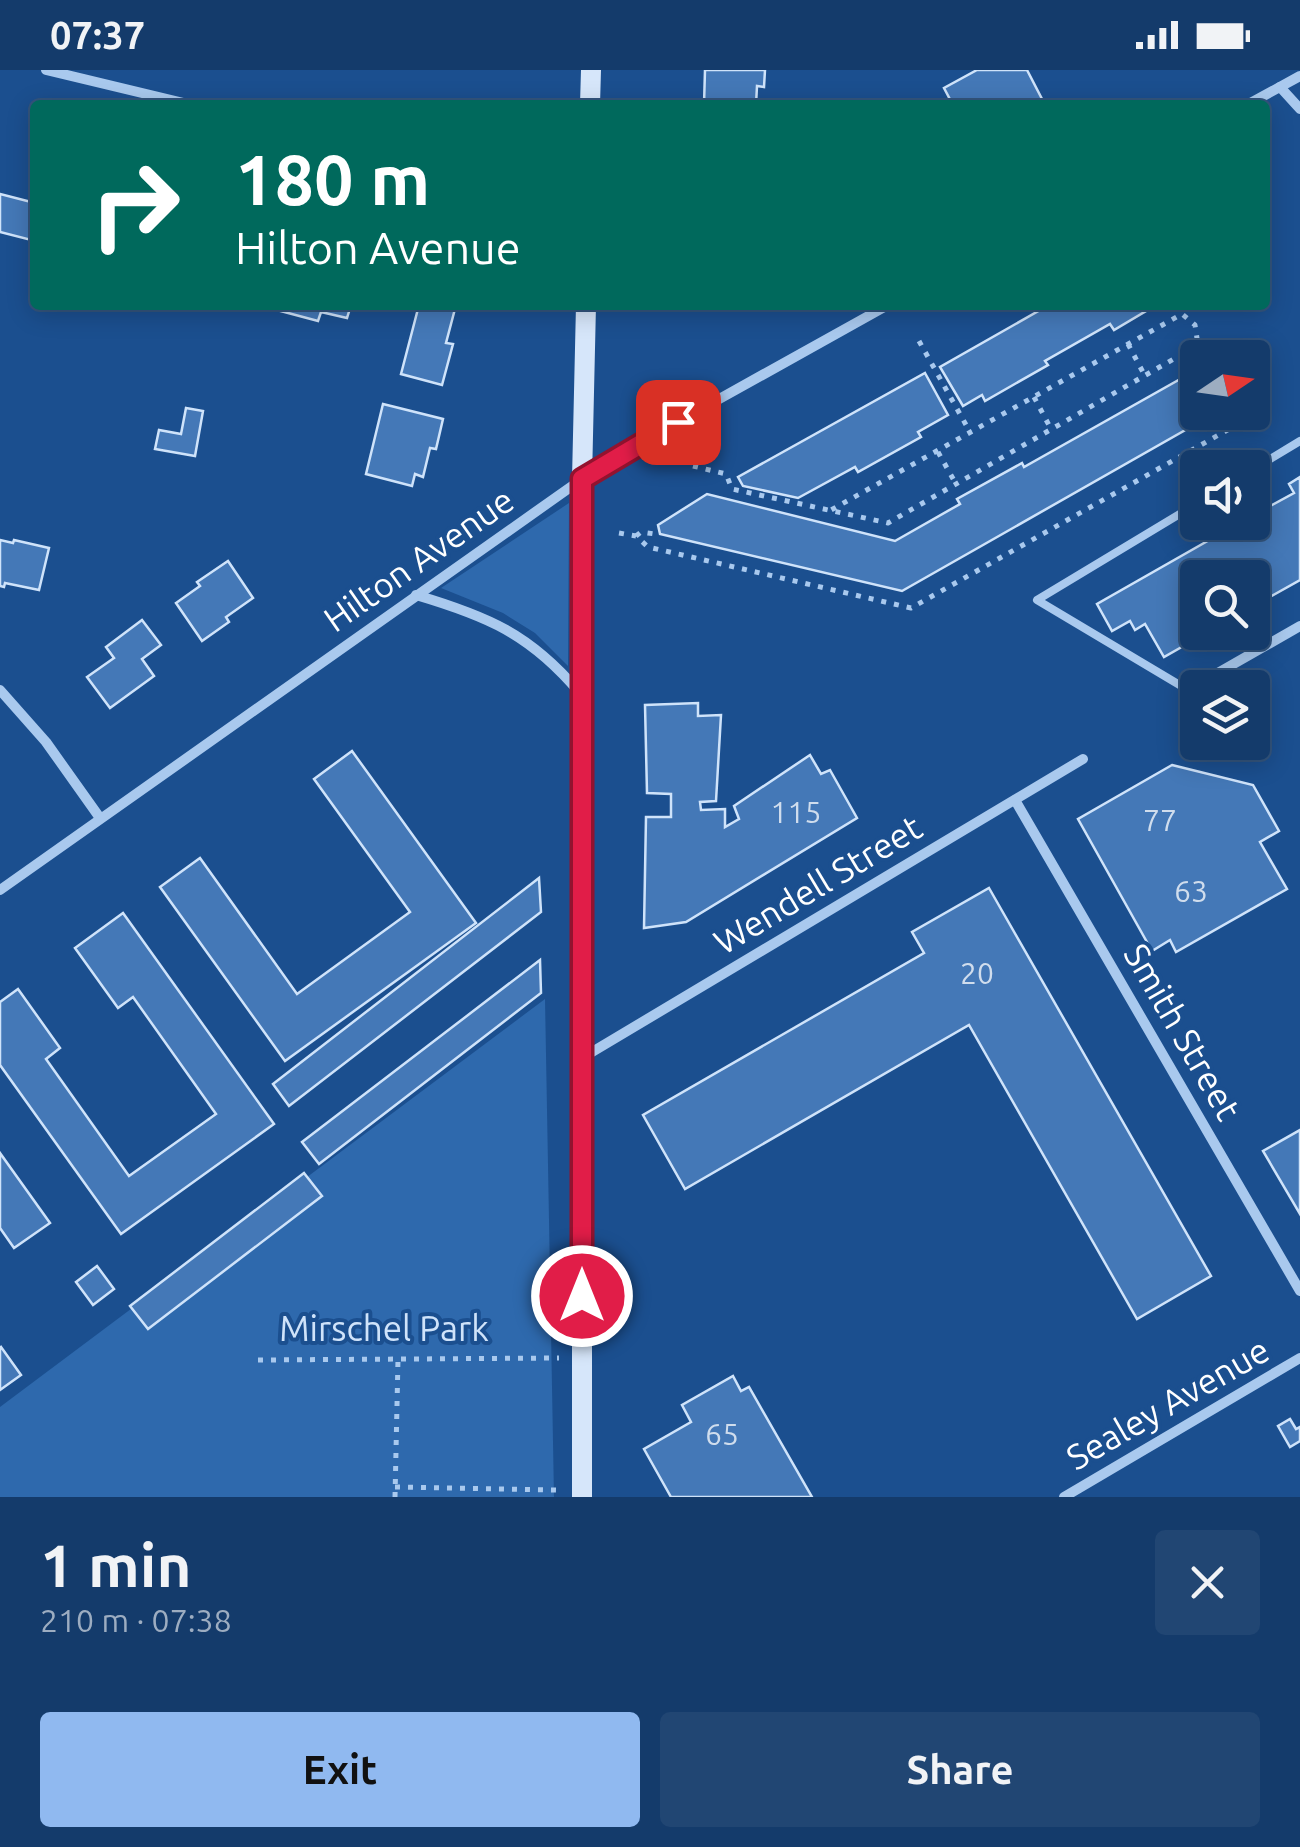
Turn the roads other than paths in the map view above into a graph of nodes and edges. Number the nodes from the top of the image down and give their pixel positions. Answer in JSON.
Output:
{"nodes":[{"id":1,"x":46,"y":70,"type":"edge"},
{"id":2,"x":591,"y":70,"type":"edge"},
{"id":3,"x":1300,"y":76,"type":"edge"},
{"id":4,"x":1280,"y":87,"type":"junction"},
{"id":5,"x":171,"y":100,"type":"edge"},
{"id":6,"x":590,"y":100,"type":"edge"},
{"id":7,"x":1256,"y":100,"type":"edge"},
{"id":8,"x":1300,"y":109,"type":"edge"},
{"id":9,"x":586,"y":310,"type":"edge"},
{"id":10,"x":879,"y":310,"type":"edge"},
{"id":11,"x":1300,"y":441,"type":"edge"},
{"id":12,"x":1270,"y":459,"type":"edge"},
{"id":13,"x":582,"y":479,"type":"junction"},
{"id":14,"x":1180,"y":514,"type":"edge"},
{"id":15,"x":416,"y":595,"type":"junction"},
{"id":16,"x":1300,"y":626,"type":"edge"},
{"id":17,"x":1223,"y":670,"type":"edge"},
{"id":18,"x":1180,"y":685,"type":"edge"},
{"id":19,"x":0,"y":690,"type":"edge"},
{"id":20,"x":582,"y":695,"type":"junction"},
{"id":21,"x":1083,"y":759,"type":"dead end"},
{"id":22,"x":1016,"y":800,"type":"junction"},
{"id":23,"x":100,"y":818,"type":"junction"},
{"id":24,"x":0,"y":890,"type":"edge"},
{"id":25,"x":582,"y":1058,"type":"junction"},
{"id":26,"x":1300,"y":1291,"type":"edge"},
{"id":27,"x":1300,"y":1358,"type":"edge"},
{"id":28,"x":582,"y":1494,"type":"edge"},
{"id":29,"x":1064,"y":1497,"type":"edge"}],
"edges":[{"from":1,"to":5,"type":"street"},
{"from":2,"to":6,"type":"street"},
{"from":3,"to":4,"type":"street"},
{"from":4,"to":7,"type":"street"},
{"from":4,"to":8,"type":"street"},
{"from":9,"to":13,"type":"street"},
{"from":10,"to":13,"type":"street","name":"Hilton Avenue"},
{"from":11,"to":12,"type":"lane"},
{"from":13,"to":15,"type":"street","name":"Hilton Avenue"},
{"from":13,"to":20,"type":"street"},
{"from":14,"to":18,"type":"lane"},
{"from":15,"to":20,"type":"street"},
{"from":15,"to":23,"type":"street","name":"Hilton Avenue"},
{"from":16,"to":17,"type":"street"},
{"from":19,"to":23,"type":"street"},
{"from":20,"to":25,"type":"street"},
{"from":21,"to":22,"type":"street","name":"Wendell Street"},
{"from":22,"to":25,"type":"street","name":"Wendell Street"},
{"from":22,"to":26,"type":"street","name":"Smith Street"},
{"from":23,"to":24,"type":"street","name":"Hilton Avenue"},
{"from":25,"to":28,"type":"street"},
{"from":27,"to":29,"type":"street","name":"Sealey Avenue"}]}
